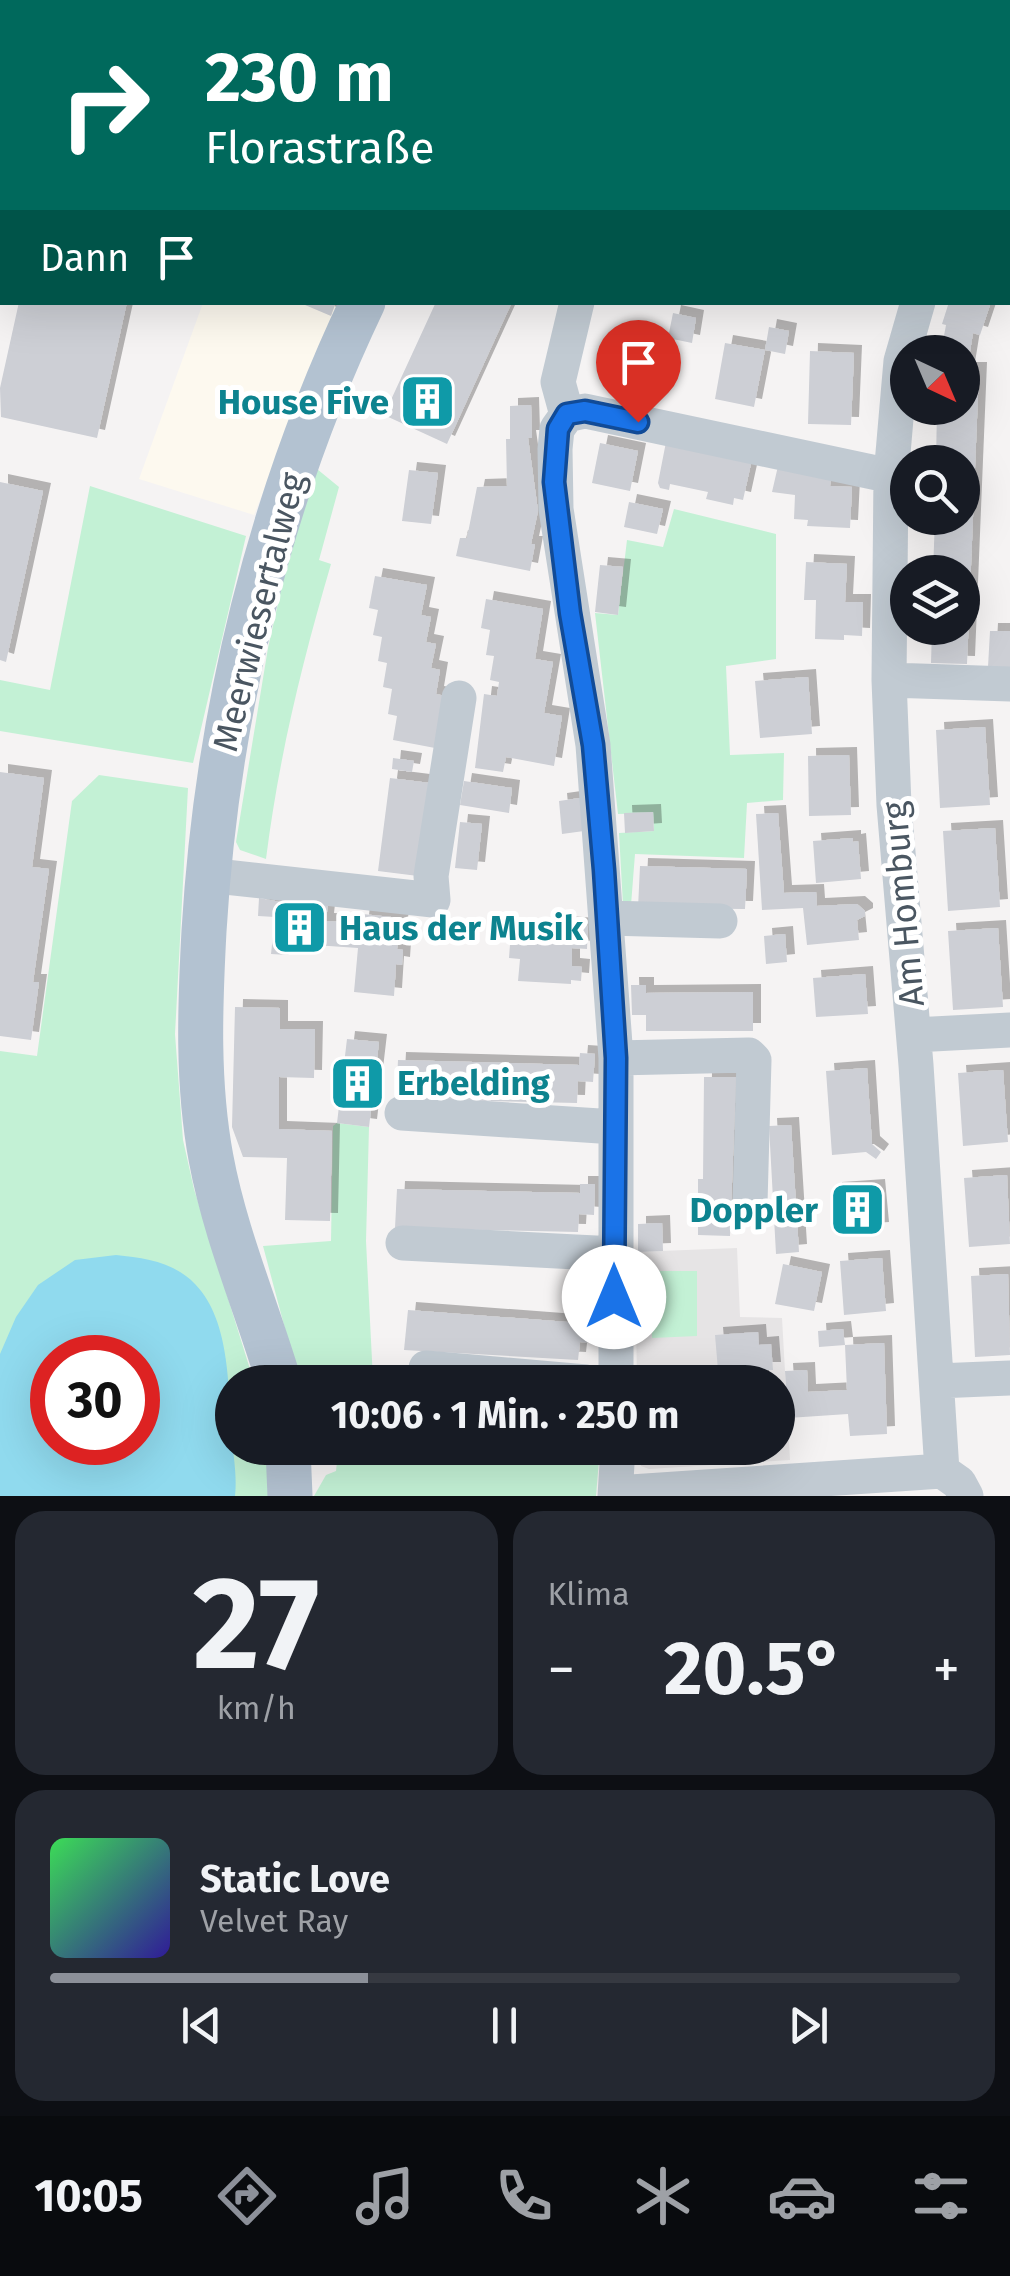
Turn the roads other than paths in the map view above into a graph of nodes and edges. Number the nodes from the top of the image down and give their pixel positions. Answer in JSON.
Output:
{"nodes":[{"id":1,"x":363,"y":305,"type":"edge"},
{"id":2,"x":576,"y":305,"type":"edge"},
{"id":3,"x":917,"y":305,"type":"edge"},
{"id":4,"x":567,"y":414,"type":"junction"},
{"id":5,"x":893,"y":445,"type":"edge"},
{"id":6,"x":890,"y":476,"type":"edge"},
{"id":7,"x":891,"y":535,"type":"edge"},
{"id":8,"x":890,"y":680,"type":"junction"},
{"id":9,"x":1010,"y":684,"type":"edge"},
{"id":10,"x":459,"y":698,"type":"dead end"},
{"id":11,"x":208,"y":874,"type":"junction"},
{"id":12,"x":607,"y":918,"type":"junction"},
{"id":13,"x":720,"y":921,"type":"dead end"},
{"id":14,"x":1010,"y":1030,"type":"edge"},
{"id":15,"x":914,"y":1035,"type":"junction"},
{"id":16,"x":616,"y":1058,"type":"junction"},
{"id":17,"x":402,"y":1112,"type":"dead end"},
{"id":18,"x":615,"y":1127,"type":"junction"},
{"id":19,"x":750,"y":1202,"type":"dead end"},
{"id":20,"x":403,"y":1243,"type":"dead end"},
{"id":21,"x":614,"y":1254,"type":"junction"},
{"id":22,"x":275,"y":1365,"type":"edge"},
{"id":23,"x":616,"y":1365,"type":"edge"},
{"id":24,"x":1010,"y":1378,"type":"edge"},
{"id":25,"x":936,"y":1381,"type":"junction"},
{"id":26,"x":289,"y":1465,"type":"edge"},
{"id":27,"x":617,"y":1465,"type":"edge"},
{"id":28,"x":954,"y":1483,"type":"edge"},
{"id":29,"x":616,"y":1494,"type":"edge"},
{"id":30,"x":290,"y":1496,"type":"edge"}],
"edges":[{"from":1,"to":11,"type":"main road","name":"Meerwiesertalweg"},
{"from":2,"to":4,"type":"street"},
{"from":3,"to":5,"type":"street","name":"Am Homburg"},
{"from":4,"to":6,"type":"street"},
{"from":4,"to":12,"type":"street"},
{"from":7,"to":8,"type":"street","name":"Am Homburg"},
{"from":8,"to":9,"type":"street"},
{"from":8,"to":15,"type":"street","name":"Am Homburg"},
{"from":10,"to":11,"type":"street"},
{"from":11,"to":22,"type":"main road","name":"Meerwiesertalweg"},
{"from":12,"to":13,"type":"street"},
{"from":12,"to":16,"type":"street"},
{"from":14,"to":15,"type":"street"},
{"from":15,"to":25,"type":"street","name":"Am Homburg"},
{"from":16,"to":18,"type":"street"},
{"from":16,"to":19,"type":"street"},
{"from":17,"to":18,"type":"street"},
{"from":18,"to":21,"type":"street"},
{"from":20,"to":21,"type":"street"},
{"from":21,"to":23,"type":"street"},
{"from":24,"to":25,"type":"street"},
{"from":25,"to":28,"type":"street","name":"Am Homburg"},
{"from":26,"to":30,"type":"main road"},
{"from":27,"to":29,"type":"street"},
{"from":28,"to":29,"type":"street"}]}
